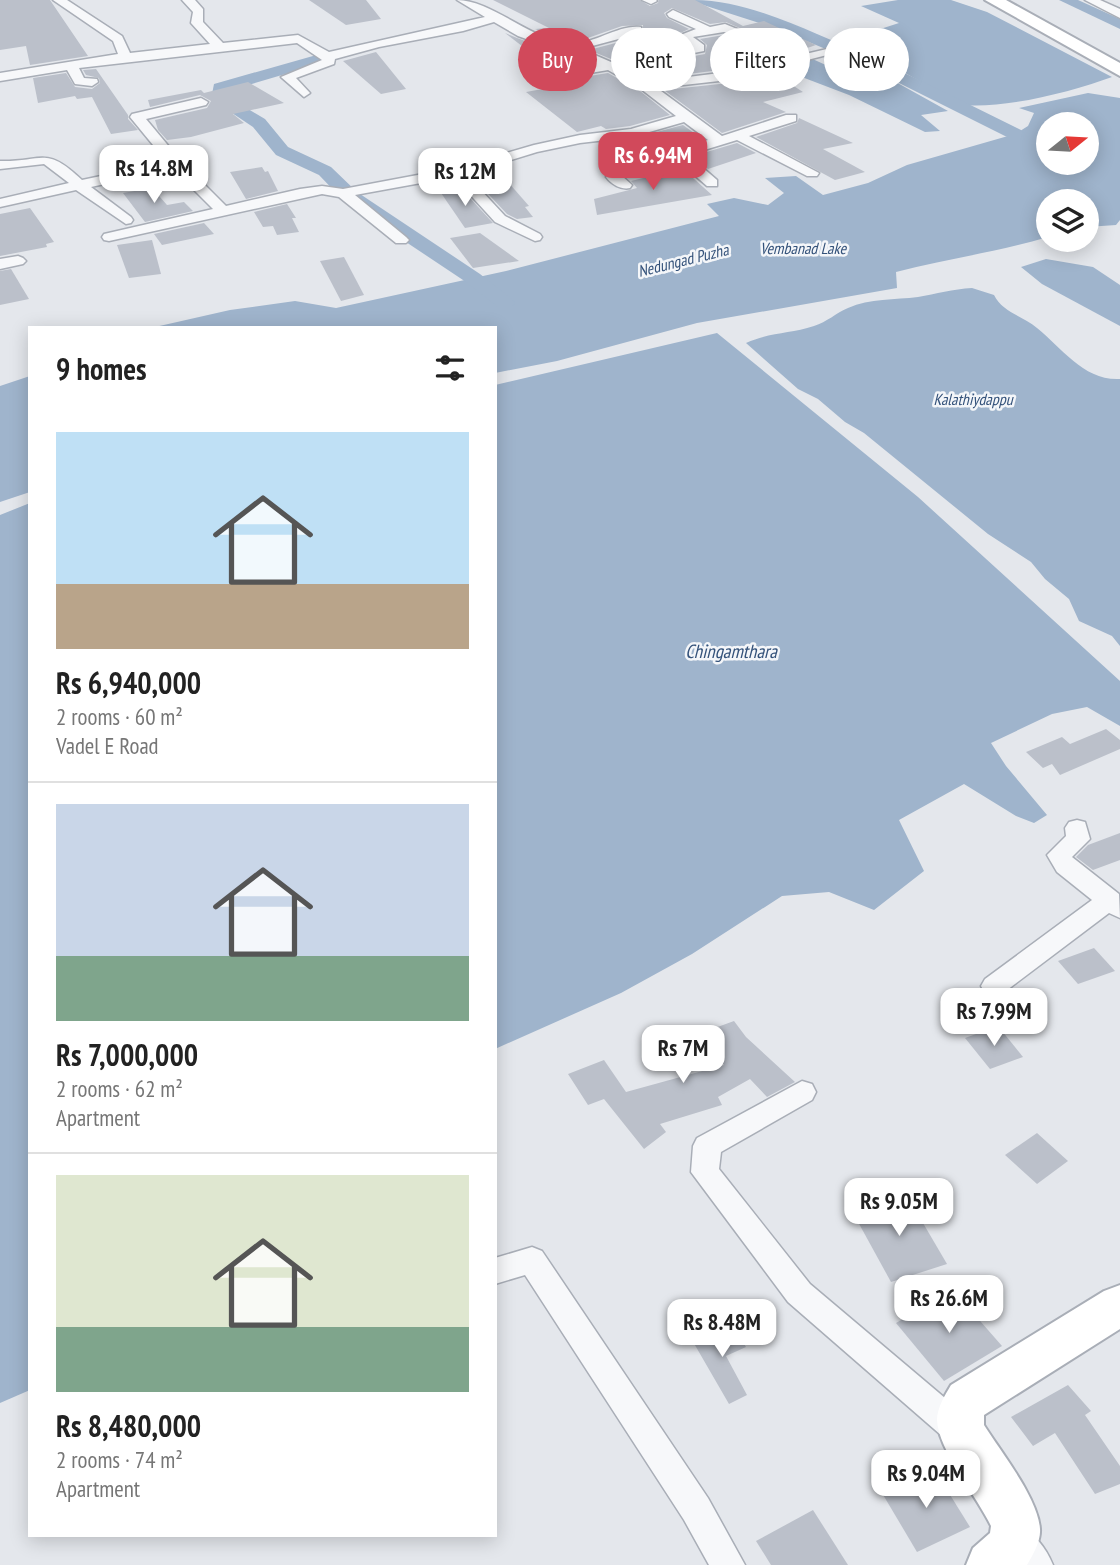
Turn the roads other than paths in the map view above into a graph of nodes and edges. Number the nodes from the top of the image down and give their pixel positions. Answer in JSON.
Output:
{"nodes":[{"id":1,"x":59,"y":0,"type":"edge"},
{"id":2,"x":188,"y":0,"type":"edge"},
{"id":3,"x":463,"y":0,"type":"edge"},
{"id":4,"x":993,"y":0,"type":"edge"},
{"id":5,"x":1091,"y":0,"type":"edge"},
{"id":6,"x":673,"y":14,"type":"dead end"},
{"id":7,"x":1120,"y":14,"type":"edge"},
{"id":8,"x":495,"y":18,"type":"junction"},
{"id":9,"x":518,"y":31,"type":"edge"},
{"id":10,"x":709,"y":31,"type":"joint"},
{"id":11,"x":696,"y":34,"type":"edge"},
{"id":12,"x":214,"y":49,"type":"junction"},
{"id":13,"x":823,"y":52,"type":"dead end"},
{"id":14,"x":326,"y":56,"type":"junction"},
{"id":15,"x":125,"y":57,"type":"junction"},
{"id":16,"x":597,"y":59,"type":"edge"},
{"id":17,"x":611,"y":65,"type":"joint"},
{"id":18,"x":71,"y":66,"type":"junction"},
{"id":19,"x":597,"y":68,"type":"edge"},
{"id":20,"x":1120,"y":70,"type":"edge"},
{"id":21,"x":0,"y":78,"type":"edge"},
{"id":22,"x":696,"y":80,"type":"edge"},
{"id":23,"x":92,"y":82,"type":"dead end"},
{"id":24,"x":652,"y":91,"type":"edge"},
{"id":25,"x":304,"y":93,"type":"dead end"},
{"id":26,"x":201,"y":102,"type":"dead end"},
{"id":27,"x":686,"y":117,"type":"junction"},
{"id":28,"x":791,"y":118,"type":"dead end"},
{"id":29,"x":740,"y":136,"type":"junction"},
{"id":30,"x":723,"y":141,"type":"junction"},
{"id":31,"x":680,"y":155,"type":"junction"},
{"id":32,"x":176,"y":164,"type":"junction"},
{"id":33,"x":0,"y":165,"type":"edge"},
{"id":34,"x":457,"y":172,"type":"junction"},
{"id":35,"x":812,"y":173,"type":"dead end"},
{"id":36,"x":712,"y":183,"type":"dead end"},
{"id":37,"x":79,"y":185,"type":"junction"},
{"id":38,"x":625,"y":185,"type":"dead end"},
{"id":39,"x":347,"y":192,"type":"junction"},
{"id":40,"x":0,"y":203,"type":"edge"},
{"id":41,"x":223,"y":211,"type":"junction"},
{"id":42,"x":127,"y":227,"type":"junction"},
{"id":43,"x":109,"y":237,"type":"dead end"},
{"id":44,"x":535,"y":237,"type":"dead end"},
{"id":45,"x":401,"y":240,"type":"dead end"},
{"id":46,"x":143,"y":250,"type":"dead end"},
{"id":47,"x":18,"y":261,"type":"dead end"},
{"id":48,"x":0,"y":264,"type":"edge"},
{"id":49,"x":1077,"y":828,"type":"dead end"},
{"id":50,"x":1115,"y":904,"type":"edge"},
{"id":51,"x":994,"y":986,"type":"dead end"},
{"id":52,"x":802,"y":1092,"type":"dead end"},
{"id":53,"x":497,"y":1270,"type":"edge"},
{"id":54,"x":1120,"y":1305,"type":"edge"},
{"id":55,"x":963,"y":1433,"type":"junction"},
{"id":56,"x":1014,"y":1557,"type":"edge"},
{"id":57,"x":728,"y":1565,"type":"edge"}],
"edges":[{"from":1,"to":15,"type":"street"},
{"from":2,"to":12,"type":"street"},
{"from":3,"to":8,"type":"street"},
{"from":4,"to":20,"type":"street"},
{"from":5,"to":7,"type":"street"},
{"from":6,"to":10,"type":"street"},
{"from":8,"to":9,"type":"street"},
{"from":8,"to":14,"type":"street"},
{"from":10,"to":11,"type":"street"},
{"from":12,"to":14,"type":"street"},
{"from":12,"to":15,"type":"street"},
{"from":13,"to":22,"type":"street"},
{"from":14,"to":25,"type":"street"},
{"from":15,"to":18,"type":"street"},
{"from":16,"to":17,"type":"street"},
{"from":17,"to":19,"type":"street"},
{"from":18,"to":21,"type":"street"},
{"from":18,"to":23,"type":"street"},
{"from":24,"to":27,"type":"street"},
{"from":26,"to":32,"type":"street"},
{"from":27,"to":30,"type":"street"},
{"from":27,"to":34,"type":"street"},
{"from":28,"to":29,"type":"street"},
{"from":29,"to":30,"type":"street"},
{"from":29,"to":35,"type":"street"},
{"from":30,"to":31,"type":"street"},
{"from":31,"to":36,"type":"street"},
{"from":31,"to":38,"type":"street"},
{"from":32,"to":37,"type":"street"},
{"from":32,"to":41,"type":"street"},
{"from":33,"to":37,"type":"street"},
{"from":34,"to":39,"type":"street"},
{"from":34,"to":44,"type":"street"},
{"from":37,"to":40,"type":"street"},
{"from":37,"to":42,"type":"street"},
{"from":39,"to":41,"type":"street"},
{"from":39,"to":45,"type":"street"},
{"from":41,"to":42,"type":"street"},
{"from":42,"to":43,"type":"street"},
{"from":42,"to":46,"type":"street"},
{"from":47,"to":48,"type":"street"},
{"from":49,"to":50,"type":"street"},
{"from":50,"to":51,"type":"street"},
{"from":52,"to":55,"type":"street"},
{"from":53,"to":57,"type":"street"},
{"from":54,"to":55,"type":"street"},
{"from":55,"to":56,"type":"street"}]}
